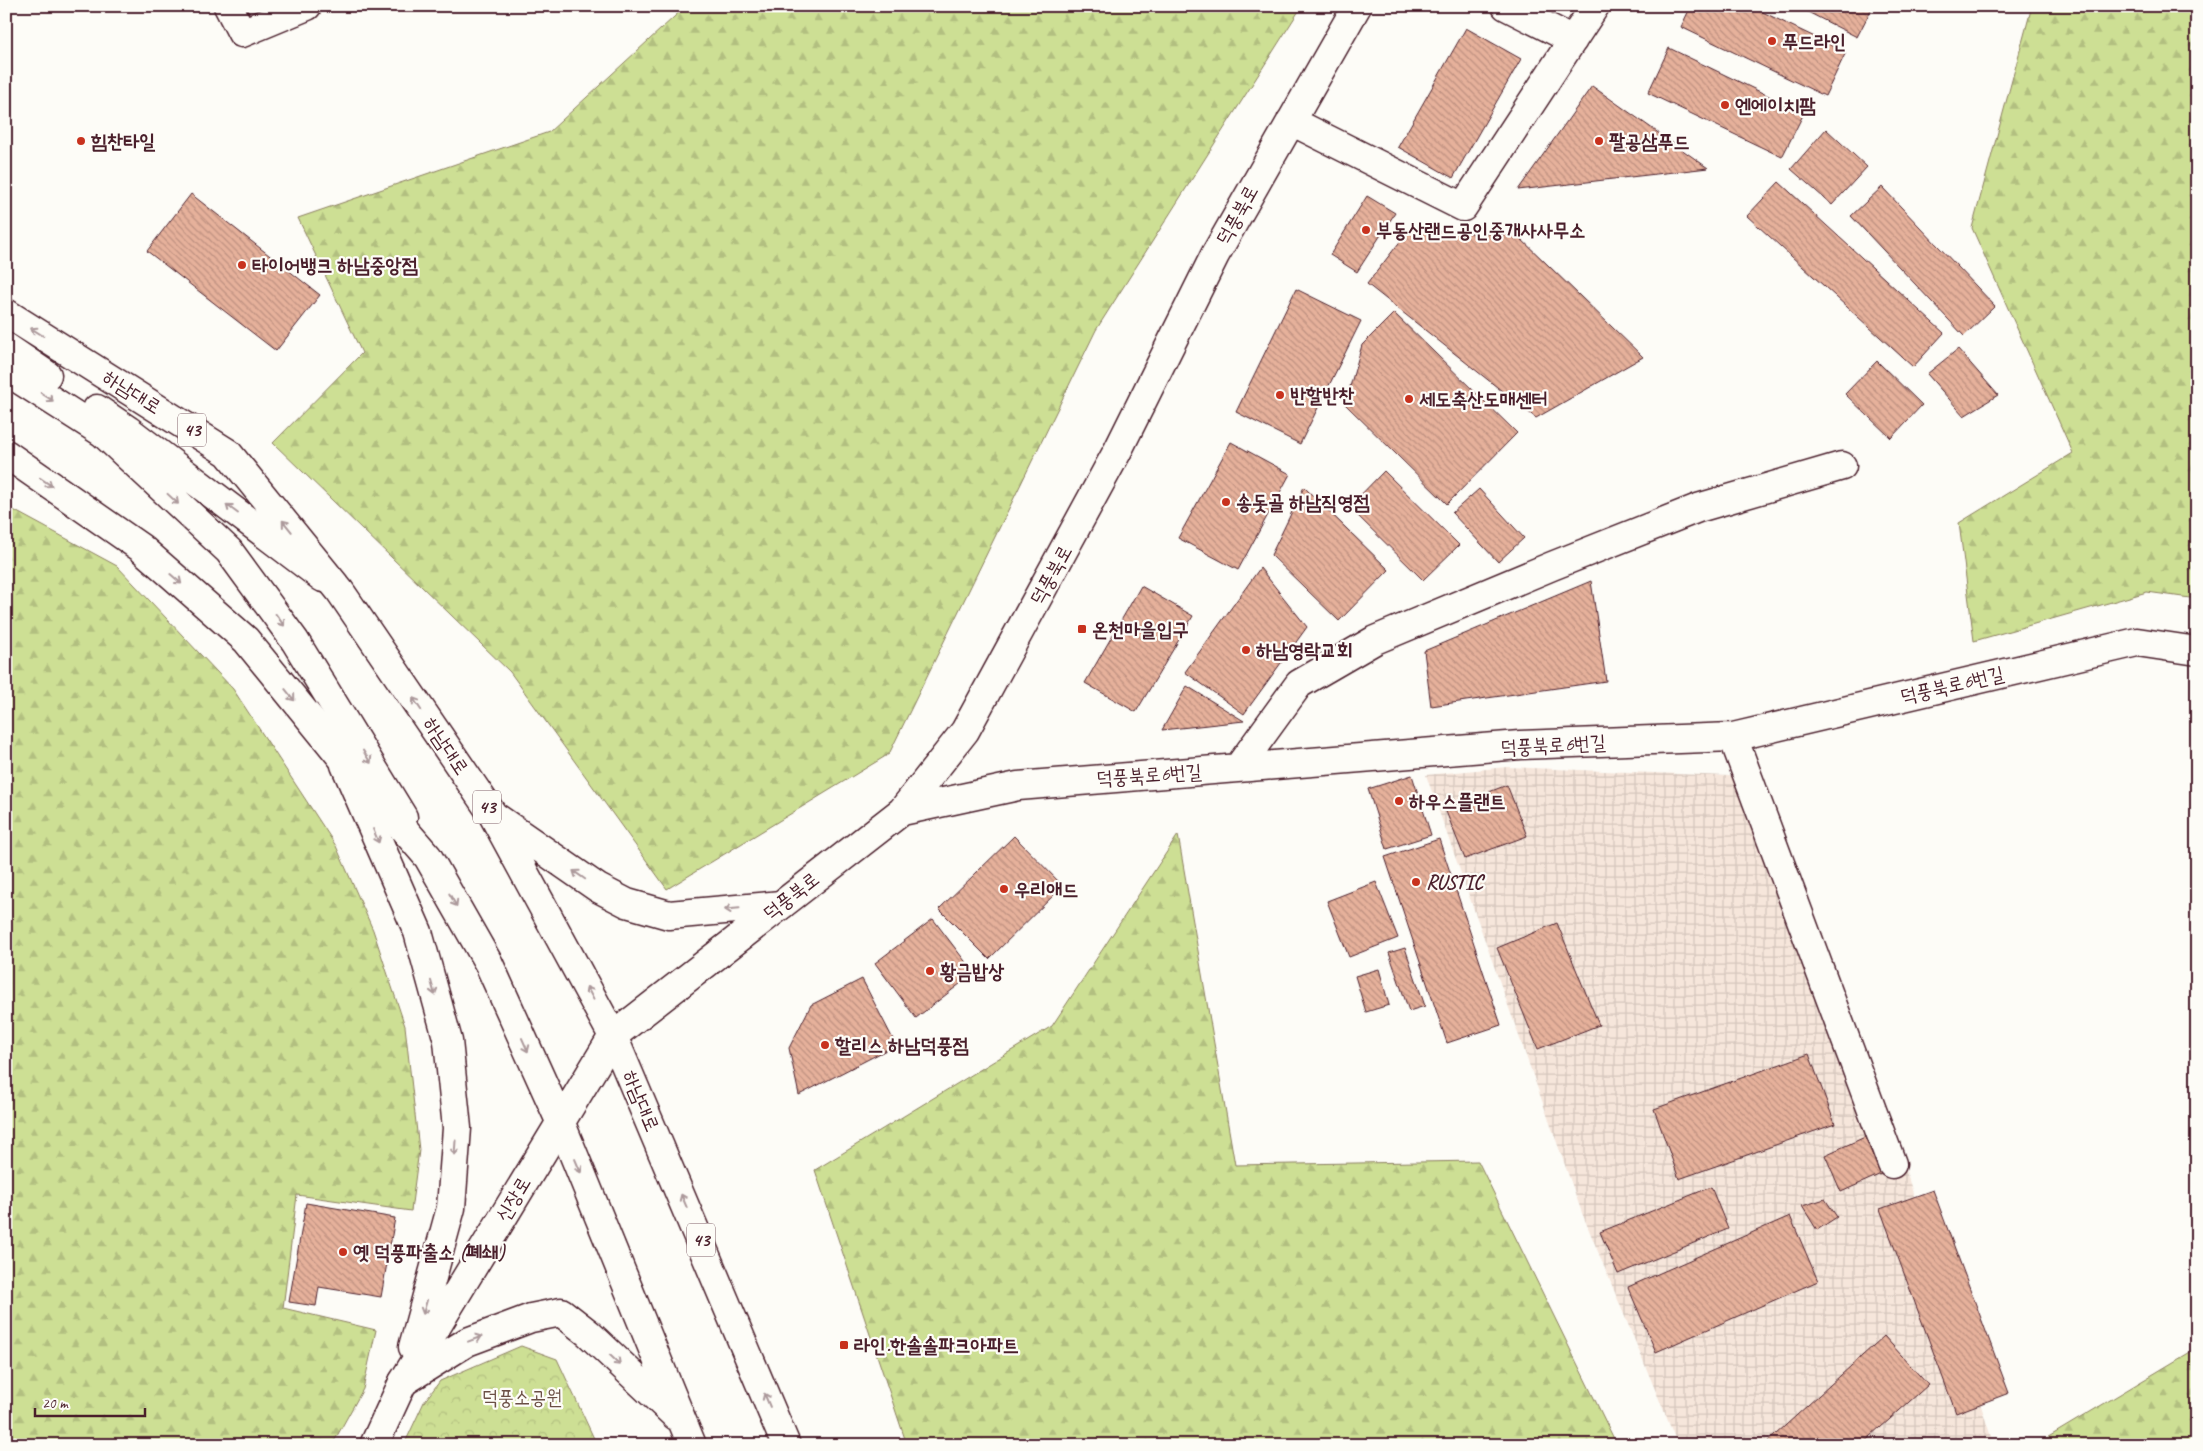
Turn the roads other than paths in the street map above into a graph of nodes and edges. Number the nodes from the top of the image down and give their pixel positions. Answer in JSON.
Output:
{"nodes":[{"id":1,"x":228,"y":6,"type":"edge"},
{"id":2,"x":307,"y":6,"type":"edge"},
{"id":3,"x":1357,"y":6,"type":"edge"},
{"id":4,"x":1506,"y":6,"type":"edge"},
{"id":5,"x":1595,"y":6,"type":"edge"},
{"id":6,"x":1572,"y":40,"type":"junction"},
{"id":7,"x":1291,"y":121,"type":"junction"},
{"id":8,"x":6,"y":313,"type":"edge"},
{"id":9,"x":6,"y":348,"type":"edge"},
{"id":10,"x":6,"y":371,"type":"edge"},
{"id":11,"x":6,"y":454,"type":"edge"},
{"id":12,"x":1842,"y":466,"type":"dead end"},
{"id":13,"x":340,"y":591,"type":"junction"},
{"id":14,"x":2197,"y":652,"type":"edge"},
{"id":15,"x":1733,"y":737,"type":"junction"},
{"id":16,"x":343,"y":759,"type":"junction"},
{"id":17,"x":1238,"y":768,"type":"junction"},
{"id":18,"x":902,"y":811,"type":"junction"},
{"id":19,"x":493,"y":815,"type":"junction"},
{"id":20,"x":428,"y":857,"type":"junction"},
{"id":21,"x":780,"y":905,"type":"junction"},
{"id":22,"x":613,"y":1036,"type":"junction"},
{"id":23,"x":560,"y":1121,"type":"junction"},
{"id":24,"x":1892,"y":1164,"type":"dead end"},
{"id":25,"x":403,"y":1382,"type":"junction"},
{"id":26,"x":681,"y":1420,"type":"junction"},
{"id":27,"x":374,"y":1445,"type":"edge"},
{"id":28,"x":692,"y":1445,"type":"edge"},
{"id":29,"x":786,"y":1445,"type":"edge"}],
"edges":[{"from":1,"to":2,"type":"street"},
{"from":3,"to":7,"type":"street","name":"덕풍북로"},
{"from":4,"to":6,"type":"street"},
{"from":5,"to":6,"type":"street"},
{"from":6,"to":7,"type":"street"},
{"from":7,"to":18,"type":"street","name":"덕풍북로"},
{"from":13,"to":8,"type":"street","name":"하남대로","number":"43","one_way":true},
{"from":13,"to":9,"type":"street","one_way":true},
{"from":10,"to":20,"type":"street","one_way":true},
{"from":11,"to":16,"type":"street","one_way":true},
{"from":12,"to":17,"type":"street"},
{"from":19,"to":13,"type":"street","name":"하남대로","number":"43","one_way":true},
{"from":14,"to":15,"type":"street","name":"덕풍북로6번길"},
{"from":15,"to":17,"type":"street","name":"덕풍북로6번길"},
{"from":15,"to":24,"type":"street"},
{"from":16,"to":20,"type":"street"},
{"from":16,"to":25,"type":"street","one_way":true},
{"from":17,"to":18,"type":"street","name":"덕풍북로6번길"},
{"from":18,"to":21,"type":"street","name":"덕풍북로"},
{"from":21,"to":19,"type":"street","one_way":true},
{"from":22,"to":19,"type":"street","name":"하남대로","number":"43","one_way":true},
{"from":20,"to":23,"type":"street","one_way":true},
{"from":21,"to":22,"type":"street","name":"덕풍북로"},
{"from":22,"to":23,"type":"street","name":"신장로"},
{"from":29,"to":22,"type":"street","name":"하남대로","number":"43","one_way":true},
{"from":23,"to":25,"type":"street","name":"신장로"},
{"from":23,"to":26,"type":"street","one_way":true},
{"from":25,"to":26,"type":"street","one_way":true},
{"from":25,"to":27,"type":"street","name":"신장로"},
{"from":26,"to":28,"type":"street"}]}
